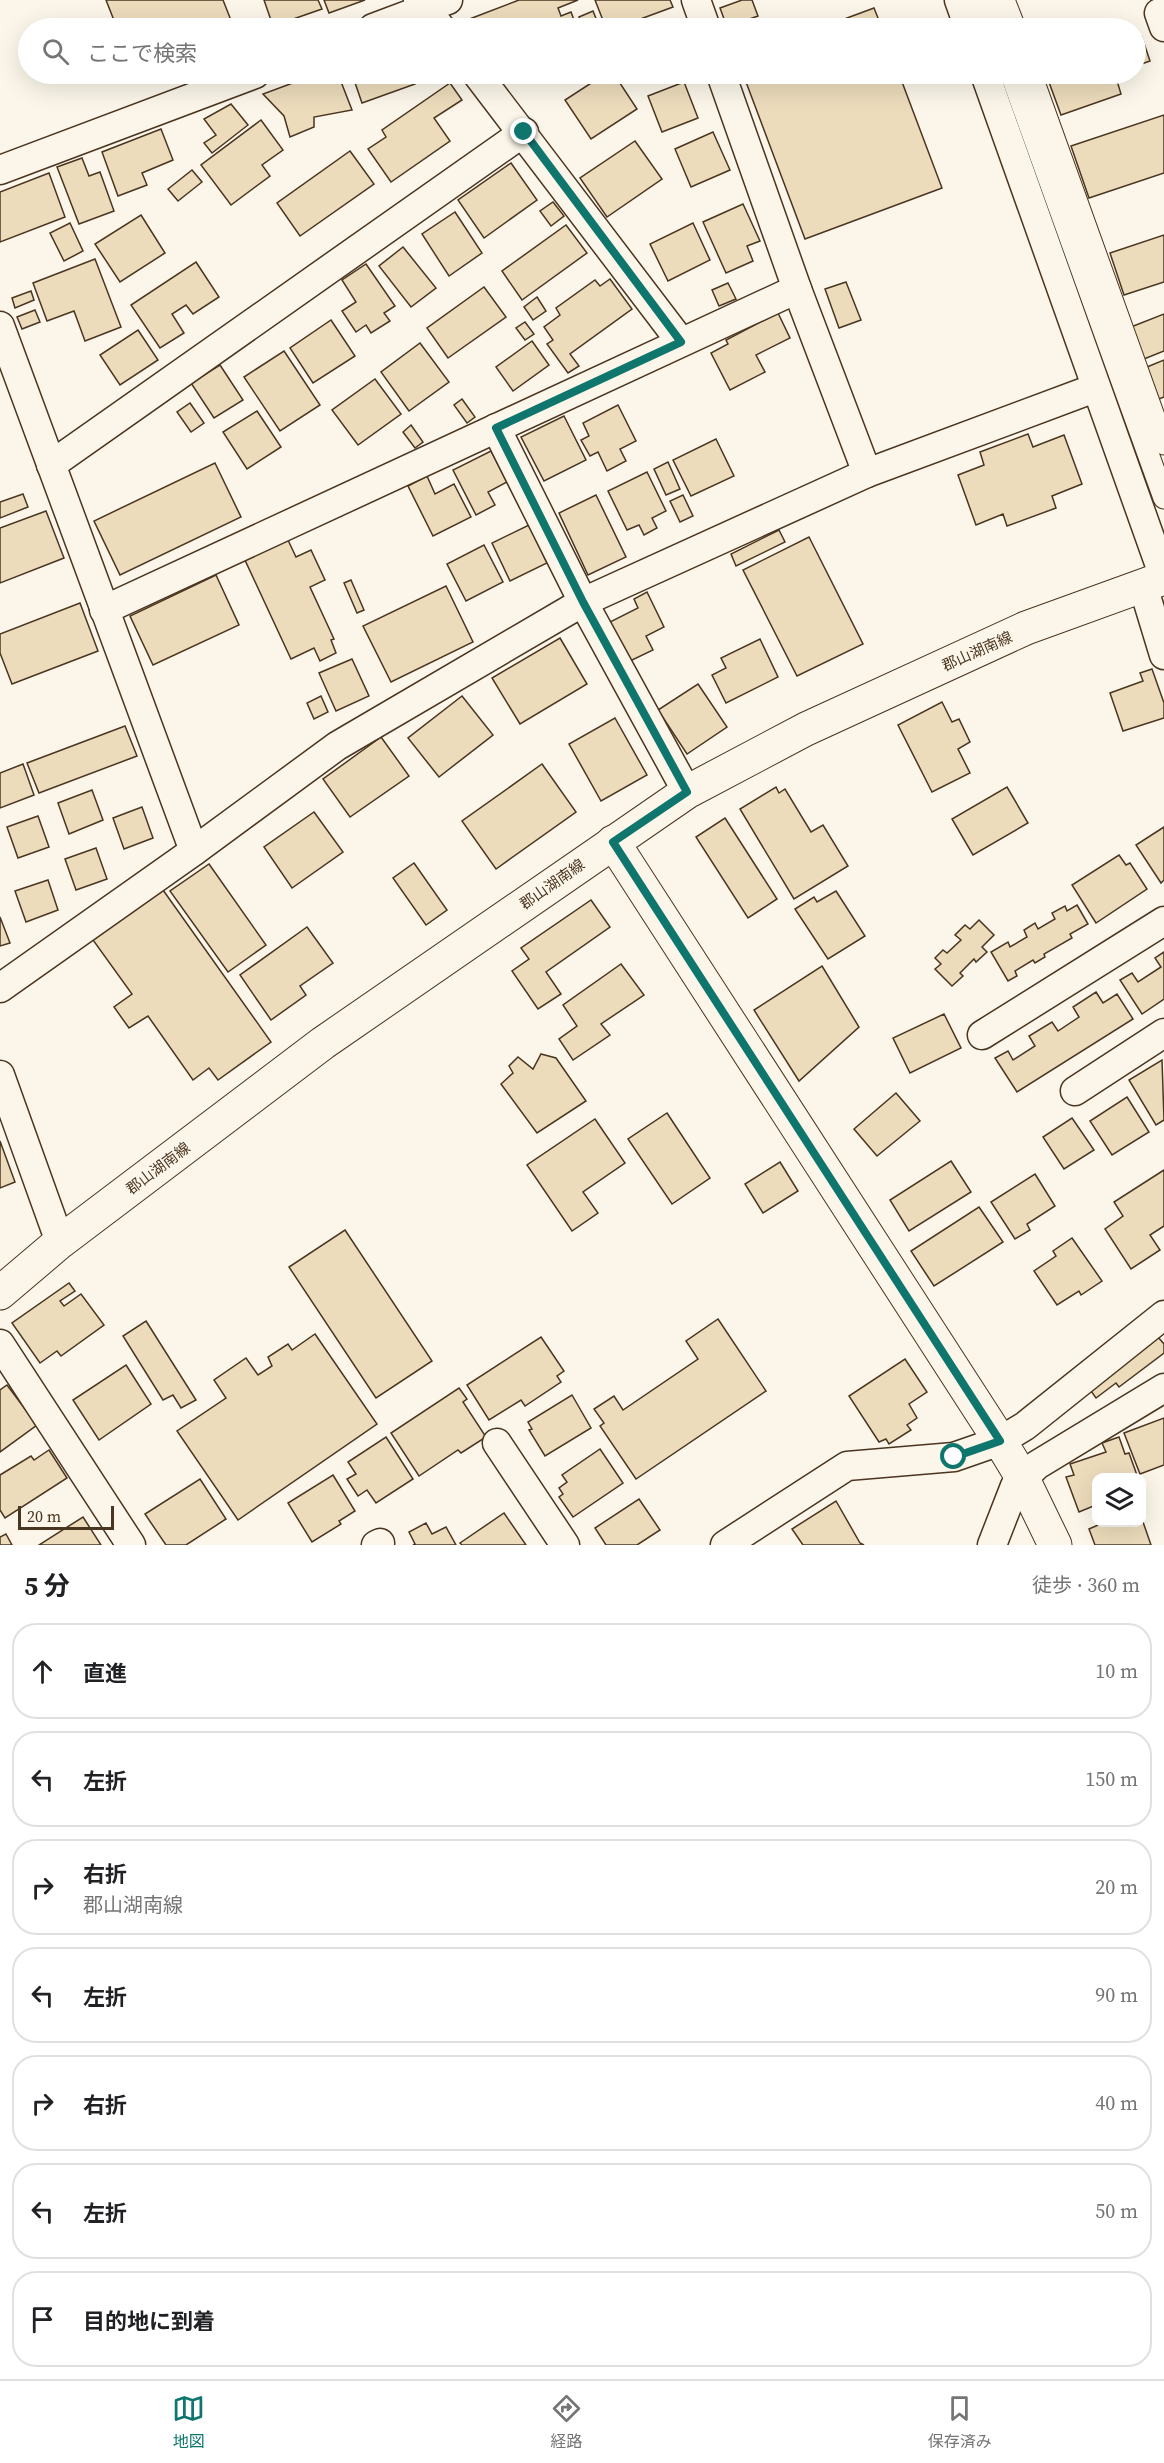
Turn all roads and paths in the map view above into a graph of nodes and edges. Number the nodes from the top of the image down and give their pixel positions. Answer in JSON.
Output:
{"nodes":[{"id":1,"x":696,"y":0,"type":"edge"},
{"id":2,"x":959,"y":0,"type":"edge"},
{"id":3,"x":984,"y":0,"type":"edge"},
{"id":4,"x":1004,"y":0,"type":"edge"},
{"id":5,"x":433,"y":9,"type":"edge"},
{"id":6,"x":1164,"y":11,"type":"edge"},
{"id":7,"x":405,"y":18,"type":"edge"},
{"id":8,"x":702,"y":18,"type":"edge"},
{"id":9,"x":965,"y":18,"type":"edge"},
{"id":10,"x":990,"y":18,"type":"edge"},
{"id":11,"x":1011,"y":18,"type":"edge"},
{"id":12,"x":1164,"y":27,"type":"edge"},
{"id":13,"x":228,"y":84,"type":"edge"},
{"id":14,"x":485,"y":84,"type":"edge"},
{"id":15,"x":725,"y":84,"type":"edge"},
{"id":16,"x":989,"y":84,"type":"edge"},
{"id":17,"x":1015,"y":84,"type":"edge"},
{"id":18,"x":1035,"y":84,"type":"edge"},
{"id":19,"x":524,"y":132,"type":"junction"},
{"id":20,"x":0,"y":170,"type":"edge"},
{"id":21,"x":797,"y":289,"type":"junction"},
{"id":22,"x":0,"y":326,"type":"edge"},
{"id":23,"x":681,"y":342,"type":"junction"},
{"id":24,"x":1095,"y":388,"type":"junction"},
{"id":25,"x":496,"y":428,"type":"junction"},
{"id":26,"x":1164,"y":444,"type":"edge"},
{"id":27,"x":51,"y":465,"type":"junction"},
{"id":28,"x":867,"y":473,"type":"junction"},
{"id":29,"x":1164,"y":498,"type":"edge"},
{"id":30,"x":1157,"y":580,"type":"edge"},
{"id":31,"x":583,"y":602,"type":"junction"},
{"id":32,"x":104,"y":610,"type":"junction"},
{"id":33,"x":1164,"y":655,"type":"edge"},
{"id":34,"x":687,"y":792,"type":"junction"},
{"id":35,"x":613,"y":842,"type":"junction"},
{"id":36,"x":194,"y":851,"type":"junction"},
{"id":37,"x":1164,"y":921,"type":"edge"},
{"id":38,"x":0,"y":988,"type":"edge"},
{"id":39,"x":1164,"y":1033,"type":"edge"},
{"id":40,"x":982,"y":1035,"type":"dead end"},
{"id":41,"x":0,"y":1075,"type":"edge"},
{"id":42,"x":1075,"y":1090,"type":"dead end"},
{"id":43,"x":60,"y":1242,"type":"junction"},
{"id":44,"x":0,"y":1293,"type":"edge"},
{"id":45,"x":1164,"y":1315,"type":"edge"},
{"id":46,"x":0,"y":1344,"type":"edge"},
{"id":47,"x":1164,"y":1388,"type":"edge"},
{"id":48,"x":1000,"y":1441,"type":"junction"},
{"id":49,"x":497,"y":1443,"type":"dead end"},
{"id":50,"x":1023,"y":1479,"type":"junction"},
{"id":51,"x":131,"y":1545,"type":"edge"},
{"id":52,"x":565,"y":1545,"type":"edge"},
{"id":53,"x":725,"y":1545,"type":"edge"},
{"id":54,"x":992,"y":1545,"type":"edge"},
{"id":55,"x":1055,"y":1545,"type":"edge"}],
"edges":[{"from":1,"to":8,"type":"street"},
{"from":2,"to":9,"type":"street"},
{"from":3,"to":10,"type":"street"},
{"from":4,"to":11,"type":"street"},
{"from":5,"to":7,"type":"street"},
{"from":6,"to":12,"type":"street"},
{"from":13,"to":20,"type":"street"},
{"from":14,"to":19,"type":"street"},
{"from":15,"to":21,"type":"street"},
{"from":16,"to":24,"type":"street"},
{"from":17,"to":29,"type":"street"},
{"from":18,"to":26,"type":"street"},
{"from":19,"to":23,"type":"street"},
{"from":19,"to":27,"type":"street"},
{"from":21,"to":23,"type":"street"},
{"from":21,"to":28,"type":"street"},
{"from":22,"to":27,"type":"street"},
{"from":23,"to":25,"type":"street"},
{"from":24,"to":28,"type":"street"},
{"from":24,"to":30,"type":"street"},
{"from":25,"to":31,"type":"street"},
{"from":25,"to":32,"type":"street"},
{"from":27,"to":32,"type":"street"},
{"from":28,"to":31,"type":"street"},
{"from":30,"to":33,"type":"street"},
{"from":30,"to":34,"type":"main road","name":"郡山湖南線"},
{"from":31,"to":34,"type":"street"},
{"from":31,"to":36,"type":"street"},
{"from":32,"to":36,"type":"street"},
{"from":34,"to":35,"type":"main road","name":"郡山湖南線"},
{"from":35,"to":43,"type":"main road","name":"郡山湖南線"},
{"from":35,"to":48,"type":"main road"},
{"from":36,"to":38,"type":"street"},
{"from":37,"to":40,"type":"street"},
{"from":39,"to":42,"type":"street"},
{"from":41,"to":43,"type":"street"},
{"from":43,"to":44,"type":"main road","name":"郡山湖南線"},
{"from":45,"to":48,"type":"street"},
{"from":46,"to":51,"type":"street"},
{"from":47,"to":50,"type":"street"},
{"from":48,"to":50,"type":"main road"},
{"from":48,"to":53,"type":"street"},
{"from":49,"to":52,"type":"street"},
{"from":50,"to":54,"type":"street"},
{"from":50,"to":55,"type":"main road"}]}
